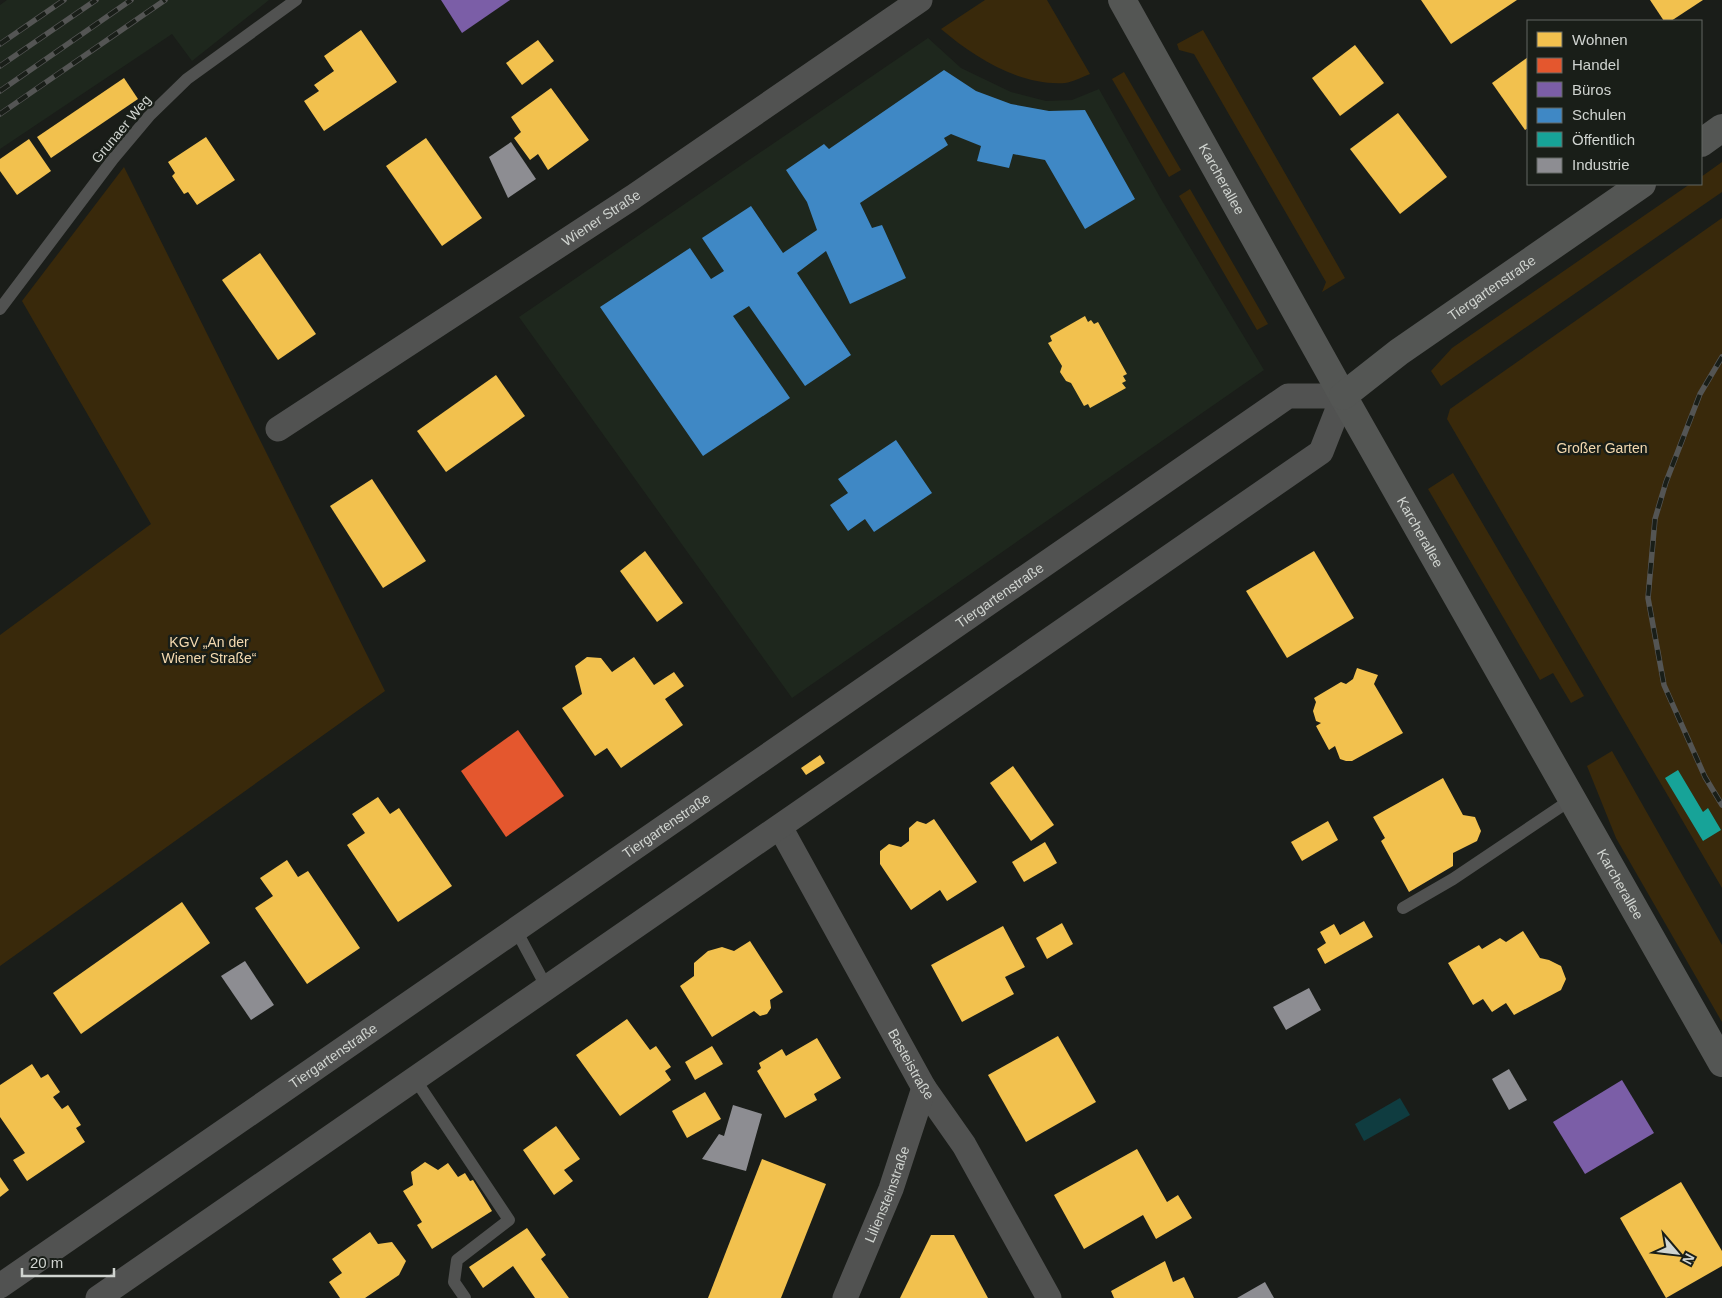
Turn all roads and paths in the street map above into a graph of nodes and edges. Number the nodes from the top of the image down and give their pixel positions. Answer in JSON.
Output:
{"nodes":[{"id":1,"x":296,"y":0,"type":"edge"},
{"id":2,"x":920,"y":0,"type":"edge"},
{"id":3,"x":1122,"y":0,"type":"edge"},
{"id":4,"x":1722,"y":128,"type":"edge"},
{"id":5,"x":1702,"y":142,"type":"edge"},
{"id":6,"x":1641,"y":185,"type":"edge"},
{"id":7,"x":0,"y":309,"type":"edge"},
{"id":8,"x":1343,"y":396,"type":"junction"},
{"id":9,"x":278,"y":429,"type":"dead end"},
{"id":10,"x":1572,"y":799,"type":"junction"},
{"id":11,"x":780,"y":827,"type":"junction"},
{"id":12,"x":1403,"y":908,"type":"dead end"},
{"id":13,"x":516,"y":930,"type":"junction"},
{"id":14,"x":547,"y":988,"type":"junction"},
{"id":15,"x":1722,"y":1063,"type":"edge"},
{"id":16,"x":415,"y":1078,"type":"junction"},
{"id":17,"x":924,"y":1088,"type":"junction"},
{"id":18,"x":0,"y":1286,"type":"edge"},
{"id":19,"x":98,"y":1298,"type":"edge"},
{"id":20,"x":466,"y":1298,"type":"edge"},
{"id":21,"x":845,"y":1298,"type":"edge"},
{"id":22,"x":1049,"y":1298,"type":"edge"}],
"edges":[{"from":1,"to":7,"type":"lane","name":"Grunaer Weg"},
{"from":2,"to":9,"type":"street","name":"Wiener Straße"},
{"from":3,"to":8,"type":"main road","name":"Karcherallee"},
{"from":4,"to":5,"type":"main road"},
{"from":6,"to":8,"type":"main road","name":"Tiergartenstraße"},
{"from":8,"to":10,"type":"main road","name":"Karcherallee"},
{"from":8,"to":11,"type":"street"},
{"from":8,"to":13,"type":"street","name":"Tiergartenstraße"},
{"from":10,"to":12,"type":"lane"},
{"from":10,"to":15,"type":"main road","name":"Karcherallee"},
{"from":11,"to":14,"type":"street"},
{"from":11,"to":17,"type":"street","name":"Basteistraße"},
{"from":13,"to":14,"type":"lane"},
{"from":13,"to":18,"type":"street","name":"Tiergartenstraße"},
{"from":14,"to":16,"type":"street"},
{"from":16,"to":19,"type":"street"},
{"from":16,"to":20,"type":"lane"},
{"from":17,"to":21,"type":"street","name":"Liliensteinstraße"},
{"from":17,"to":22,"type":"street","name":"Basteistraße"}]}
